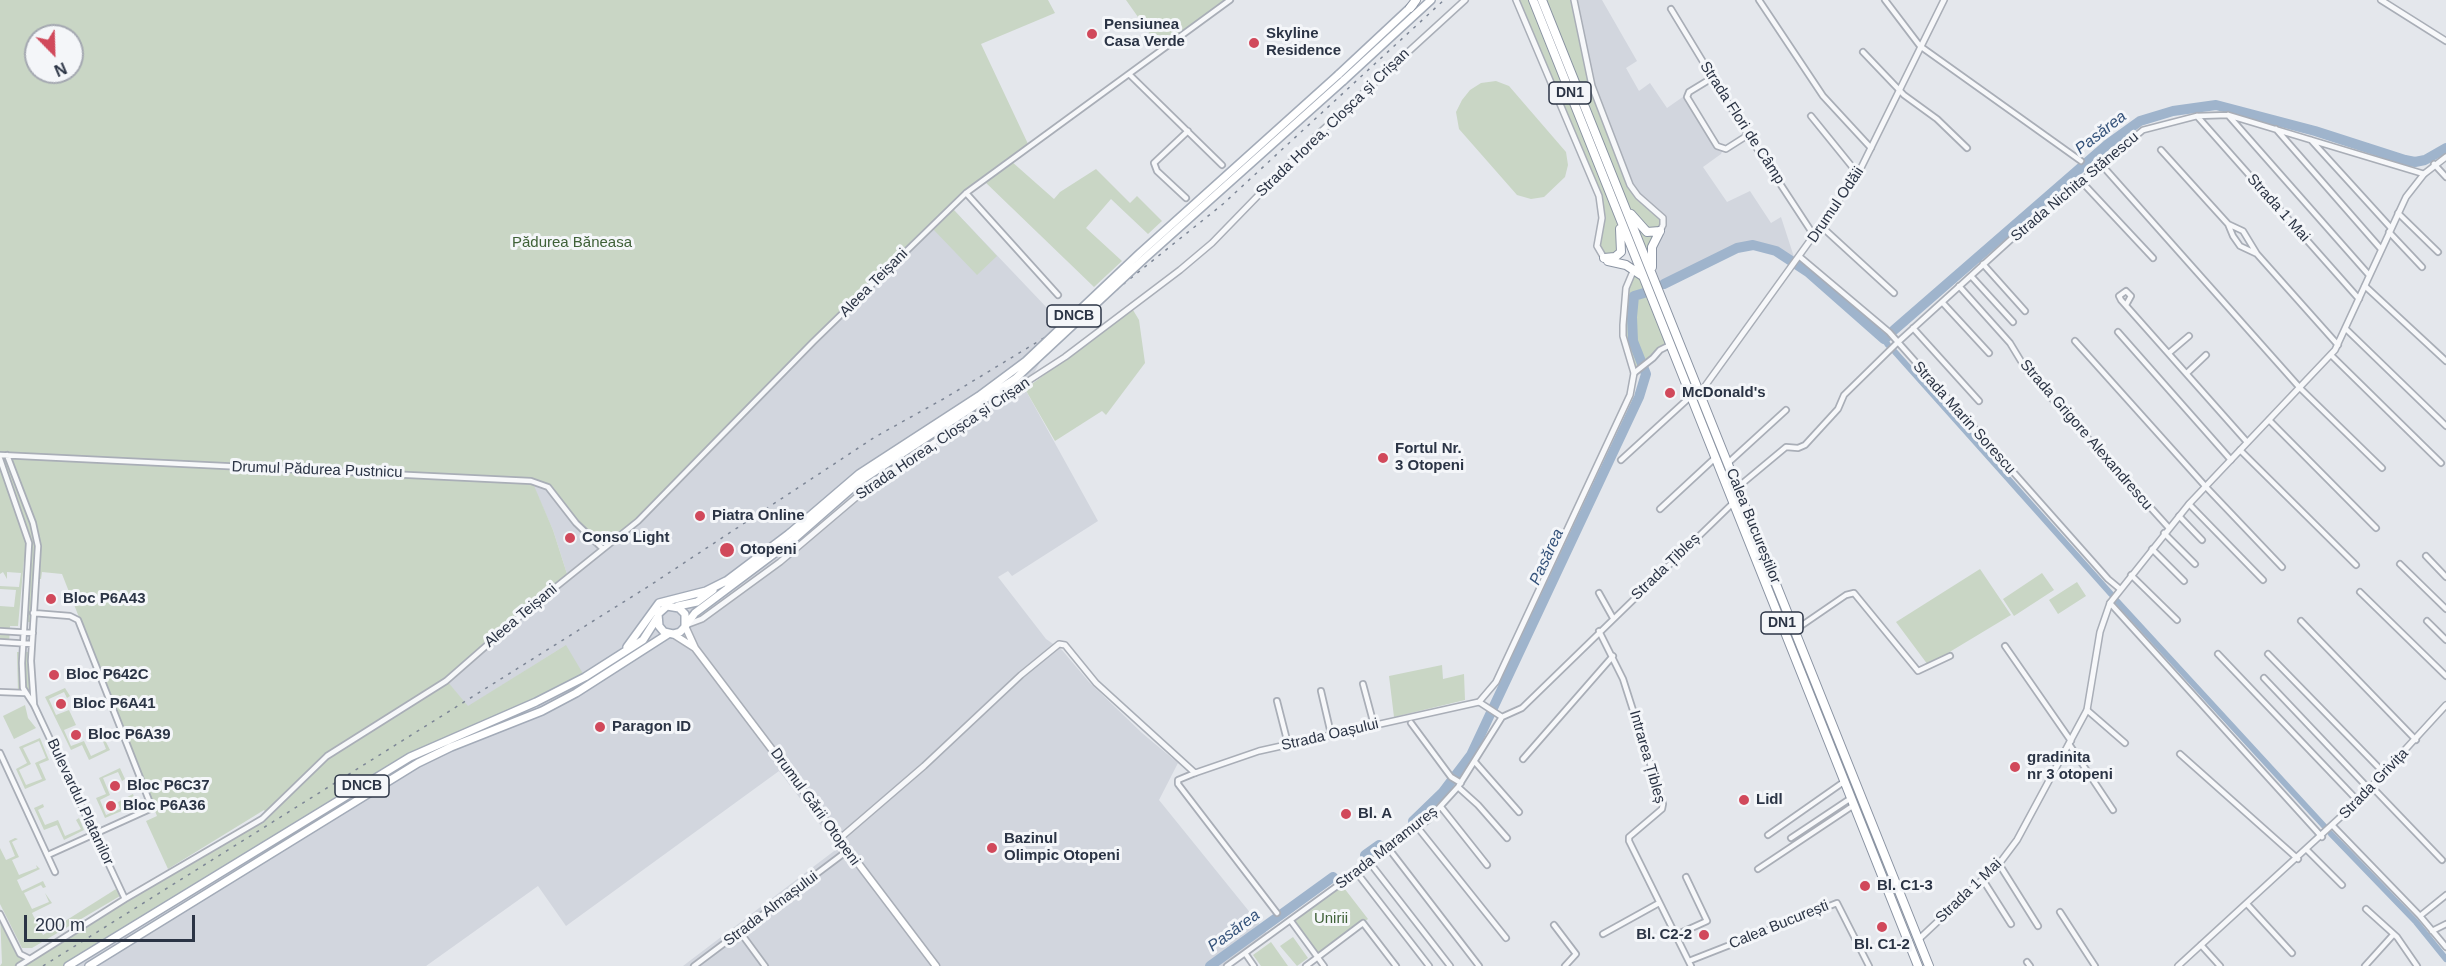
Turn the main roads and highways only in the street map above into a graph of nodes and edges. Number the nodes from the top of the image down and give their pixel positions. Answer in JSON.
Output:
{"nodes":[{"id":1,"x":1418,"y":0,"type":"edge"},
{"id":2,"x":1431,"y":0,"type":"edge"},
{"id":3,"x":1533,"y":0,"type":"edge"},
{"id":4,"x":1542,"y":0,"type":"edge"},
{"id":5,"x":1410,"y":8,"type":"joint"},
{"id":6,"x":1341,"y":78,"type":"junction"},
{"id":7,"x":1611,"y":184,"type":"junction"},
{"id":8,"x":1620,"y":208,"type":"junction"},
{"id":9,"x":1653,"y":276,"type":"junction"},
{"id":10,"x":1645,"y":281,"type":"junction"},
{"id":11,"x":792,"y":535,"type":"junction"},
{"id":12,"x":726,"y":581,"type":"junction"},
{"id":13,"x":675,"y":606,"type":"junction"},
{"id":14,"x":657,"y":618,"type":"junction"},
{"id":15,"x":685,"y":626,"type":"junction"},
{"id":16,"x":670,"y":634,"type":"junction"},
{"id":17,"x":695,"y":648,"type":"junction"},
{"id":18,"x":604,"y":665,"type":"junction"},
{"id":19,"x":68,"y":966,"type":"edge"},
{"id":20,"x":88,"y":966,"type":"edge"},
{"id":21,"x":936,"y":966,"type":"edge"},
{"id":22,"x":1918,"y":966,"type":"edge"},
{"id":23,"x":1929,"y":966,"type":"edge"}],
"edges":[{"from":1,"to":5,"type":"highway"},
{"from":2,"to":6,"type":"main road","name":"Strada Horea, Cloșca și Crișan","number":"DNCB"},
{"from":3,"to":7,"type":"highway","number":"DN1"},
{"from":4,"to":7,"type":"highway","number":"DN1"},
{"from":5,"to":6,"type":"main road","name":"Strada Horea, Cloșca și Crișan","number":"DNCB"},
{"from":6,"to":11,"type":"main road","name":"Strada Horea, Cloșca și Crișan","number":"DNCB","bridge":true},
{"from":7,"to":8,"type":"highway","number":"DN1"},
{"from":8,"to":9,"type":"highway","name":"Calea Bucureștilor","number":"DN1"},
{"from":8,"to":9,"type":"highway"},
{"from":8,"to":10,"type":"highway","number":"DN1"},
{"from":8,"to":10,"type":"highway"},
{"from":9,"to":23,"type":"highway","name":"Calea Bucureștilor","number":"DN1"},
{"from":10,"to":22,"type":"highway","name":"Calea Bucureștilor","number":"DN1"},
{"from":11,"to":12,"type":"main road","name":"Strada Horea, Cloșca și Crișan","number":"DNCB"},
{"from":11,"to":15,"type":"main road","name":"Strada Horea, Cloșca și Crișan","number":"DNCB"},
{"from":12,"to":13,"type":"main road","name":"Strada Horea, Cloșca și Crișan","number":"DNCB"},
{"from":12,"to":18,"type":"main road"},
{"from":13,"to":14,"type":"main road","number":"DNCB"},
{"from":13,"to":15,"type":"main road"},
{"from":14,"to":16,"type":"main road"},
{"from":14,"to":18,"type":"main road","number":"DNCB"},
{"from":15,"to":16,"type":"main road","number":"DNCB"},
{"from":15,"to":17,"type":"main road","name":"Drumul Gării Otopeni"},
{"from":16,"to":17,"type":"main road","name":"Drumul Gării Otopeni"},
{"from":16,"to":20,"type":"main road","number":"DNCB"},
{"from":17,"to":21,"type":"main road","name":"Drumul Gării Otopeni"},
{"from":18,"to":19,"type":"main road","number":"DNCB"}]}
